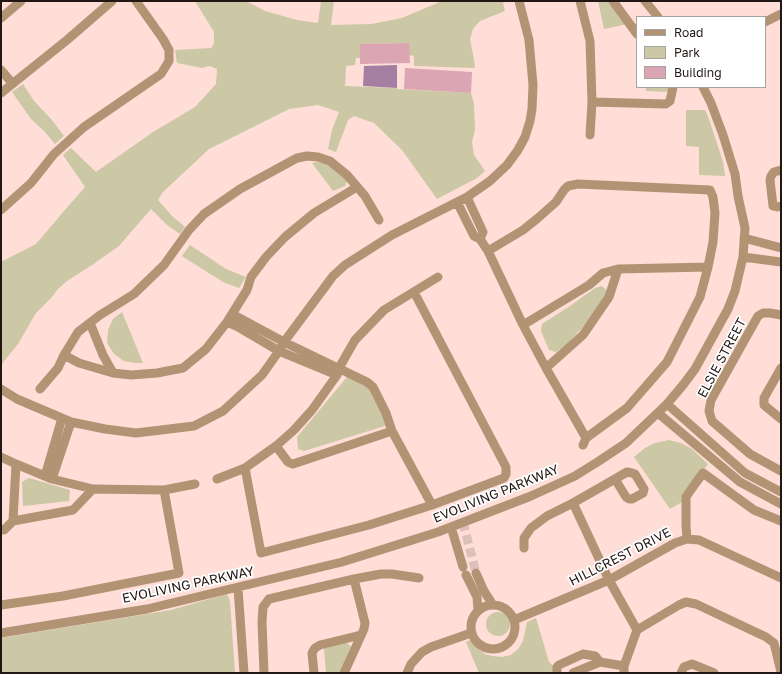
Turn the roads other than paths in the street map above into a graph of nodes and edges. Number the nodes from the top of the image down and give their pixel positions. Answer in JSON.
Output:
{"nodes":[{"id":1,"x":21,"y":1,"type":"edge"},
{"id":2,"x":112,"y":1,"type":"edge"},
{"id":3,"x":136,"y":1,"type":"edge"},
{"id":4,"x":519,"y":1,"type":"edge"},
{"id":5,"x":580,"y":1,"type":"edge"},
{"id":6,"x":613,"y":1,"type":"edge"},
{"id":7,"x":645,"y":1,"type":"edge"},
{"id":8,"x":781,"y":14,"type":"edge"},
{"id":9,"x":657,"y":16,"type":"edge"},
{"id":10,"x":1,"y":18,"type":"edge"},
{"id":11,"x":766,"y":22,"type":"edge"},
{"id":12,"x":636,"y":33,"type":"edge"},
{"id":13,"x":1,"y":70,"type":"edge"},
{"id":14,"x":12,"y":83,"type":"junction"},
{"id":15,"x":673,"y":88,"type":"edge"},
{"id":16,"x":704,"y":88,"type":"edge"},
{"id":17,"x":2,"y":90,"type":"edge"},
{"id":18,"x":592,"y":102,"type":"junction"},
{"id":19,"x":590,"y":135,"type":"dead end"},
{"id":20,"x":781,"y":170,"type":"edge"},
{"id":21,"x":357,"y":187,"type":"junction"},
{"id":22,"x":467,"y":196,"type":"junction"},
{"id":23,"x":457,"y":202,"type":"junction"},
{"id":24,"x":781,"y":206,"type":"edge"},
{"id":25,"x":1,"y":210,"type":"edge"},
{"id":26,"x":379,"y":220,"type":"dead end"},
{"id":27,"x":744,"y":238,"type":"junction"},
{"id":28,"x":480,"y":239,"type":"junction"},
{"id":29,"x":781,"y":248,"type":"edge"},
{"id":30,"x":488,"y":250,"type":"junction"},
{"id":31,"x":743,"y":258,"type":"junction"},
{"id":32,"x":781,"y":262,"type":"edge"},
{"id":33,"x":708,"y":267,"type":"junction"},
{"id":34,"x":618,"y":269,"type":"junction"},
{"id":35,"x":438,"y":278,"type":"dead end"},
{"id":36,"x":414,"y":292,"type":"junction"},
{"id":37,"x":232,"y":314,"type":"junction"},
{"id":38,"x":781,"y":315,"type":"edge"},
{"id":39,"x":227,"y":322,"type":"junction"},
{"id":40,"x":90,"y":323,"type":"junction"},
{"id":41,"x":522,"y":325,"type":"junction"},
{"id":42,"x":284,"y":342,"type":"junction"},
{"id":43,"x":279,"y":351,"type":"junction"},
{"id":44,"x":64,"y":355,"type":"junction"},
{"id":45,"x":546,"y":368,"type":"junction"},
{"id":46,"x":781,"y":368,"type":"edge"},
{"id":47,"x":338,"y":372,"type":"junction"},
{"id":48,"x":113,"y":373,"type":"junction"},
{"id":49,"x":1,"y":389,"type":"edge"},
{"id":50,"x":40,"y":390,"type":"dead end"},
{"id":51,"x":667,"y":404,"type":"junction"},
{"id":52,"x":658,"y":413,"type":"junction"},
{"id":53,"x":781,"y":419,"type":"edge"},
{"id":54,"x":66,"y":420,"type":"junction"},
{"id":55,"x":392,"y":431,"type":"junction"},
{"id":56,"x":276,"y":446,"type":"junction"},
{"id":57,"x":722,"y":453,"type":"junction"},
{"id":58,"x":1,"y":457,"type":"edge"},
{"id":59,"x":714,"y":460,"type":"junction"},
{"id":60,"x":16,"y":464,"type":"junction"},
{"id":61,"x":245,"y":468,"type":"junction"},
{"id":62,"x":781,"y":471,"type":"edge"},
{"id":63,"x":703,"y":473,"type":"junction"},
{"id":64,"x":49,"y":477,"type":"junction"},
{"id":65,"x":217,"y":479,"type":"dead end"},
{"id":66,"x":615,"y":479,"type":"dead end"},
{"id":67,"x":195,"y":484,"type":"dead end"},
{"id":68,"x":93,"y":489,"type":"junction"},
{"id":69,"x":164,"y":490,"type":"junction"},
{"id":70,"x":781,"y":492,"type":"edge"},
{"id":71,"x":573,"y":503,"type":"junction"},
{"id":72,"x":781,"y":504,"type":"edge"},
{"id":73,"x":432,"y":505,"type":"junction"},
{"id":74,"x":13,"y":521,"type":"junction"},
{"id":75,"x":781,"y":521,"type":"edge"},
{"id":76,"x":451,"y":527,"type":"junction"},
{"id":77,"x":4,"y":530,"type":"dead end"},
{"id":78,"x":688,"y":539,"type":"junction"},
{"id":79,"x":524,"y":548,"type":"dead end"},
{"id":80,"x":476,"y":573,"type":"tunnel mouth"},
{"id":81,"x":419,"y":578,"type":"dead end"},
{"id":82,"x":781,"y":578,"type":"edge"},
{"id":83,"x":354,"y":579,"type":"junction"},
{"id":84,"x":609,"y":580,"type":"junction"},
{"id":85,"x":238,"y":588,"type":"junction"},
{"id":86,"x":1,"y":605,"type":"edge"},
{"id":87,"x":493,"y":605,"type":"junction"},
{"id":88,"x":478,"y":610,"type":"junction"},
{"id":89,"x":514,"y":620,"type":"junction"},
{"id":90,"x":637,"y":630,"type":"junction"},
{"id":91,"x":1,"y":633,"type":"edge"},
{"id":92,"x":471,"y":633,"type":"junction"},
{"id":93,"x":361,"y":635,"type":"junction"},
{"id":94,"x":600,"y":662,"type":"junction"},
{"id":95,"x":624,"y":669,"type":"edge"},
{"id":96,"x":781,"y":672,"type":"edge"},
{"id":97,"x":244,"y":673,"type":"edge"},
{"id":98,"x":264,"y":673,"type":"edge"},
{"id":99,"x":314,"y":673,"type":"edge"},
{"id":100,"x":344,"y":673,"type":"edge"},
{"id":101,"x":407,"y":673,"type":"edge"},
{"id":102,"x":557,"y":673,"type":"edge"},
{"id":103,"x":573,"y":673,"type":"edge"},
{"id":104,"x":681,"y":673,"type":"edge"},
{"id":105,"x":714,"y":673,"type":"edge"}],
"edges":[{"from":1,"to":10,"type":"street"},
{"from":2,"to":14,"type":"street"},
{"from":3,"to":25,"type":"street"},
{"from":4,"to":22,"type":"street"},
{"from":5,"to":18,"type":"street"},
{"from":6,"to":12,"type":"street"},
{"from":7,"to":9,"type":"street"},
{"from":8,"to":11,"type":"street"},
{"from":13,"to":14,"type":"street"},
{"from":14,"to":17,"type":"street"},
{"from":15,"to":18,"type":"street"},
{"from":16,"to":27,"type":"street","name":"EVOLIVING PARKWAY"},
{"from":18,"to":19,"type":"street"},
{"from":20,"to":24,"type":"street"},
{"from":21,"to":26,"type":"street"},
{"from":21,"to":37,"type":"street"},
{"from":21,"to":40,"type":"street"},
{"from":22,"to":23,"type":"street"},
{"from":22,"to":28,"type":"street"},
{"from":23,"to":28,"type":"street"},
{"from":23,"to":42,"type":"street"},
{"from":27,"to":29,"type":"street"},
{"from":27,"to":31,"type":"street","name":"EVOLIVING PARKWAY"},
{"from":28,"to":30,"type":"street"},
{"from":30,"to":33,"type":"street"},
{"from":30,"to":41,"type":"street"},
{"from":31,"to":32,"type":"street"},
{"from":31,"to":51,"type":"street","name":"EVOLIVING PARKWAY"},
{"from":33,"to":34,"type":"street"},
{"from":33,"to":45,"type":"street"},
{"from":34,"to":41,"type":"street"},
{"from":34,"to":45,"type":"street"},
{"from":35,"to":36,"type":"street"},
{"from":36,"to":47,"type":"street"},
{"from":36,"to":73,"type":"street"},
{"from":37,"to":39,"type":"street"},
{"from":37,"to":42,"type":"street"},
{"from":38,"to":62,"type":"street","name":"ELSIE STREET"},
{"from":39,"to":43,"type":"street"},
{"from":39,"to":48,"type":"street"},
{"from":40,"to":44,"type":"street"},
{"from":40,"to":48,"type":"street"},
{"from":41,"to":45,"type":"street"},
{"from":42,"to":43,"type":"street"},
{"from":42,"to":47,"type":"street"},
{"from":43,"to":47,"type":"street"},
{"from":43,"to":54,"type":"street"},
{"from":44,"to":48,"type":"street"},
{"from":44,"to":50,"type":"street"},
{"from":46,"to":53,"type":"street"},
{"from":47,"to":55,"type":"street"},
{"from":47,"to":56,"type":"street"},
{"from":49,"to":54,"type":"street"},
{"from":51,"to":52,"type":"street","name":"EVOLIVING PARKWAY"},
{"from":51,"to":57,"type":"street"},
{"from":52,"to":59,"type":"street"},
{"from":52,"to":76,"type":"street","name":"EVOLIVING PARKWAY"},
{"from":54,"to":64,"type":"street"},
{"from":55,"to":56,"type":"street"},
{"from":55,"to":73,"type":"street"},
{"from":56,"to":61,"type":"street"},
{"from":57,"to":59,"type":"street"},
{"from":57,"to":70,"type":"street"},
{"from":58,"to":60,"type":"street"},
{"from":59,"to":63,"type":"street"},
{"from":59,"to":72,"type":"street"},
{"from":60,"to":64,"type":"street"},
{"from":60,"to":74,"type":"street"},
{"from":61,"to":65,"type":"street"},
{"from":61,"to":73,"type":"street"},
{"from":63,"to":75,"type":"street"},
{"from":63,"to":78,"type":"street"},
{"from":64,"to":68,"type":"street"},
{"from":66,"to":71,"type":"street"},
{"from":67,"to":69,"type":"street"},
{"from":68,"to":69,"type":"street"},
{"from":68,"to":74,"type":"street"},
{"from":69,"to":86,"type":"street"},
{"from":71,"to":79,"type":"street"},
{"from":71,"to":84,"type":"street"},
{"from":74,"to":77,"type":"street"},
{"from":76,"to":85,"type":"street","name":"EVOLIVING PARKWAY"},
{"from":76,"to":88,"type":"street"},
{"from":78,"to":82,"type":"street","name":"HILLCREST DRIVE"},
{"from":78,"to":84,"type":"street","name":"HILLCREST DRIVE"},
{"from":80,"to":87,"type":"street"},
{"from":81,"to":83,"type":"street"},
{"from":83,"to":93,"type":"street"},
{"from":83,"to":98,"type":"street"},
{"from":84,"to":89,"type":"street","name":"HILLCREST DRIVE"},
{"from":84,"to":90,"type":"street"},
{"from":85,"to":91,"type":"street","name":"EVOLIVING PARKWAY"},
{"from":85,"to":97,"type":"street"},
{"from":87,"to":88,"type":"street"},
{"from":87,"to":89,"type":"street"},
{"from":88,"to":92,"type":"street"},
{"from":89,"to":92,"type":"street"},
{"from":90,"to":95,"type":"street"},
{"from":90,"to":96,"type":"street"},
{"from":92,"to":101,"type":"street"},
{"from":93,"to":99,"type":"street"},
{"from":93,"to":100,"type":"street"},
{"from":94,"to":95,"type":"street"},
{"from":94,"to":102,"type":"street"},
{"from":94,"to":103,"type":"street"},
{"from":104,"to":105,"type":"street"}]}
